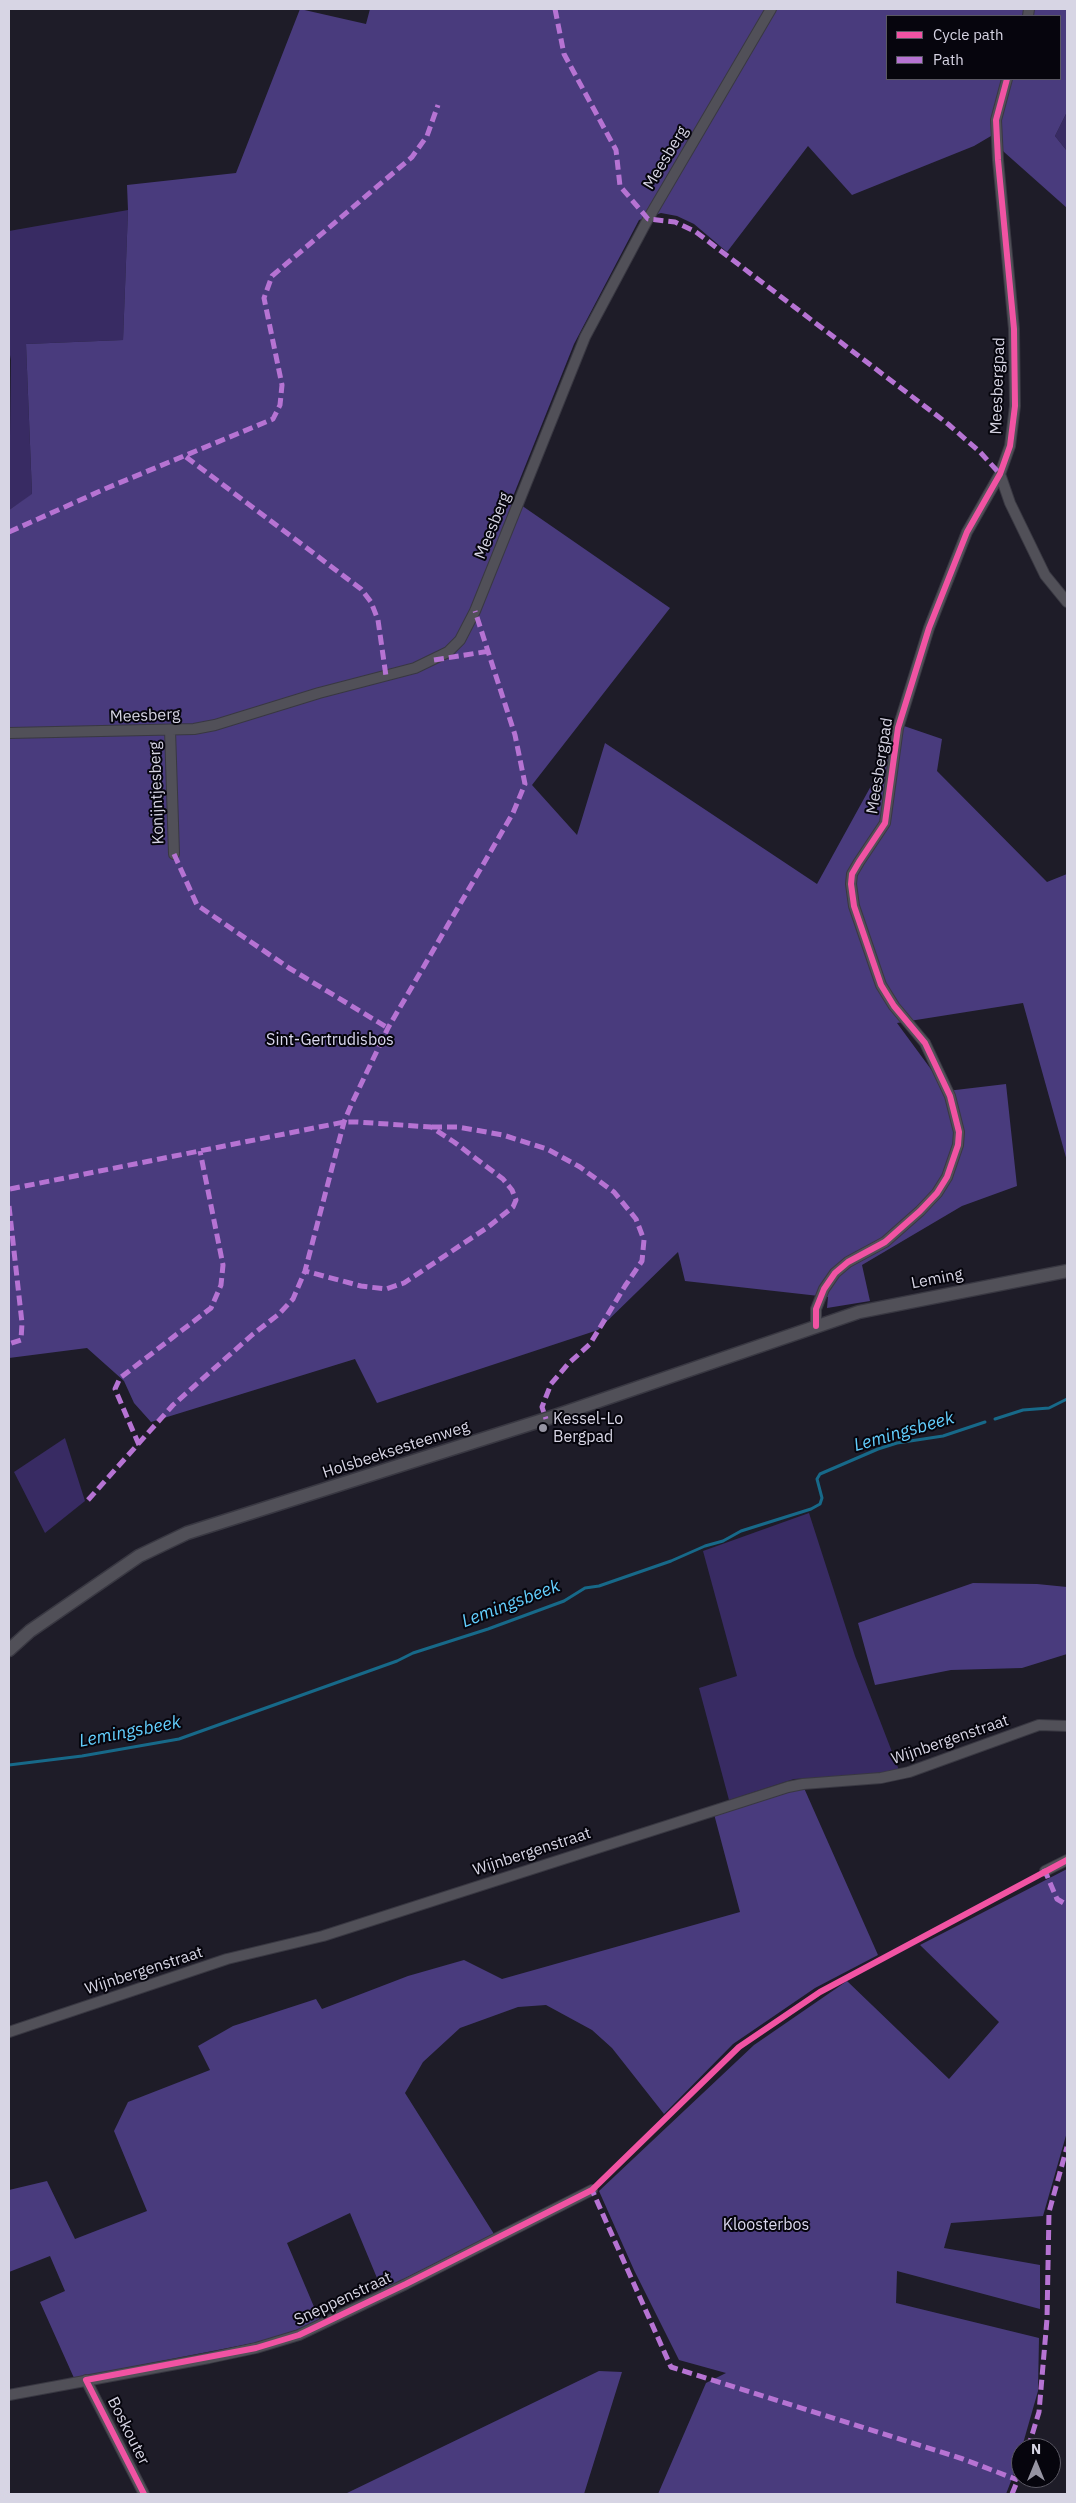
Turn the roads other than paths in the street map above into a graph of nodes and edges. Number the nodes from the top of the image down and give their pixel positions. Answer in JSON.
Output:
{"nodes":[{"id":1,"x":770,"y":9,"type":"edge"},
{"id":2,"x":1007,"y":80,"type":"edge"},
{"id":3,"x":1000,"y":474,"type":"junction"},
{"id":4,"x":1067,"y":602,"type":"edge"},
{"id":5,"x":170,"y":730,"type":"junction"},
{"id":6,"x":9,"y":733,"type":"edge"},
{"id":7,"x":174,"y":854,"type":"dead end"},
{"id":8,"x":1067,"y":1271,"type":"edge"},
{"id":9,"x":816,"y":1326,"type":"junction"},
{"id":10,"x":9,"y":1650,"type":"edge"},
{"id":11,"x":1067,"y":1726,"type":"edge"},
{"id":12,"x":1067,"y":1860,"type":"edge"},
{"id":13,"x":1045,"y":1871,"type":"dead end"},
{"id":14,"x":9,"y":2032,"type":"edge"},
{"id":15,"x":592,"y":2190,"type":"dead end"},
{"id":16,"x":86,"y":2380,"type":"junction"},
{"id":17,"x":9,"y":2395,"type":"edge"},
{"id":18,"x":144,"y":2494,"type":"edge"}],
"edges":[{"from":1,"to":5,"type":"street","name":"Meesberg"},
{"from":2,"to":3,"type":"street","name":"Meesbergpad"},
{"from":3,"to":4,"type":"street"},
{"from":3,"to":9,"type":"street","name":"Meesbergpad"},
{"from":5,"to":6,"type":"street","name":"Meesberg"},
{"from":5,"to":7,"type":"street","name":"Konijntjesberg"},
{"from":8,"to":9,"type":"street","name":"Leming"},
{"from":9,"to":10,"type":"street","name":"Holsbeeksesteenweg"},
{"from":11,"to":14,"type":"street","name":"Wijnbergenstraat"},
{"from":12,"to":13,"type":"street"},
{"from":15,"to":16,"type":"street","name":"Sneppenstraat"},
{"from":16,"to":17,"type":"street","name":"Sneppenstraat"},
{"from":16,"to":18,"type":"street","name":"Boskouter"}]}
